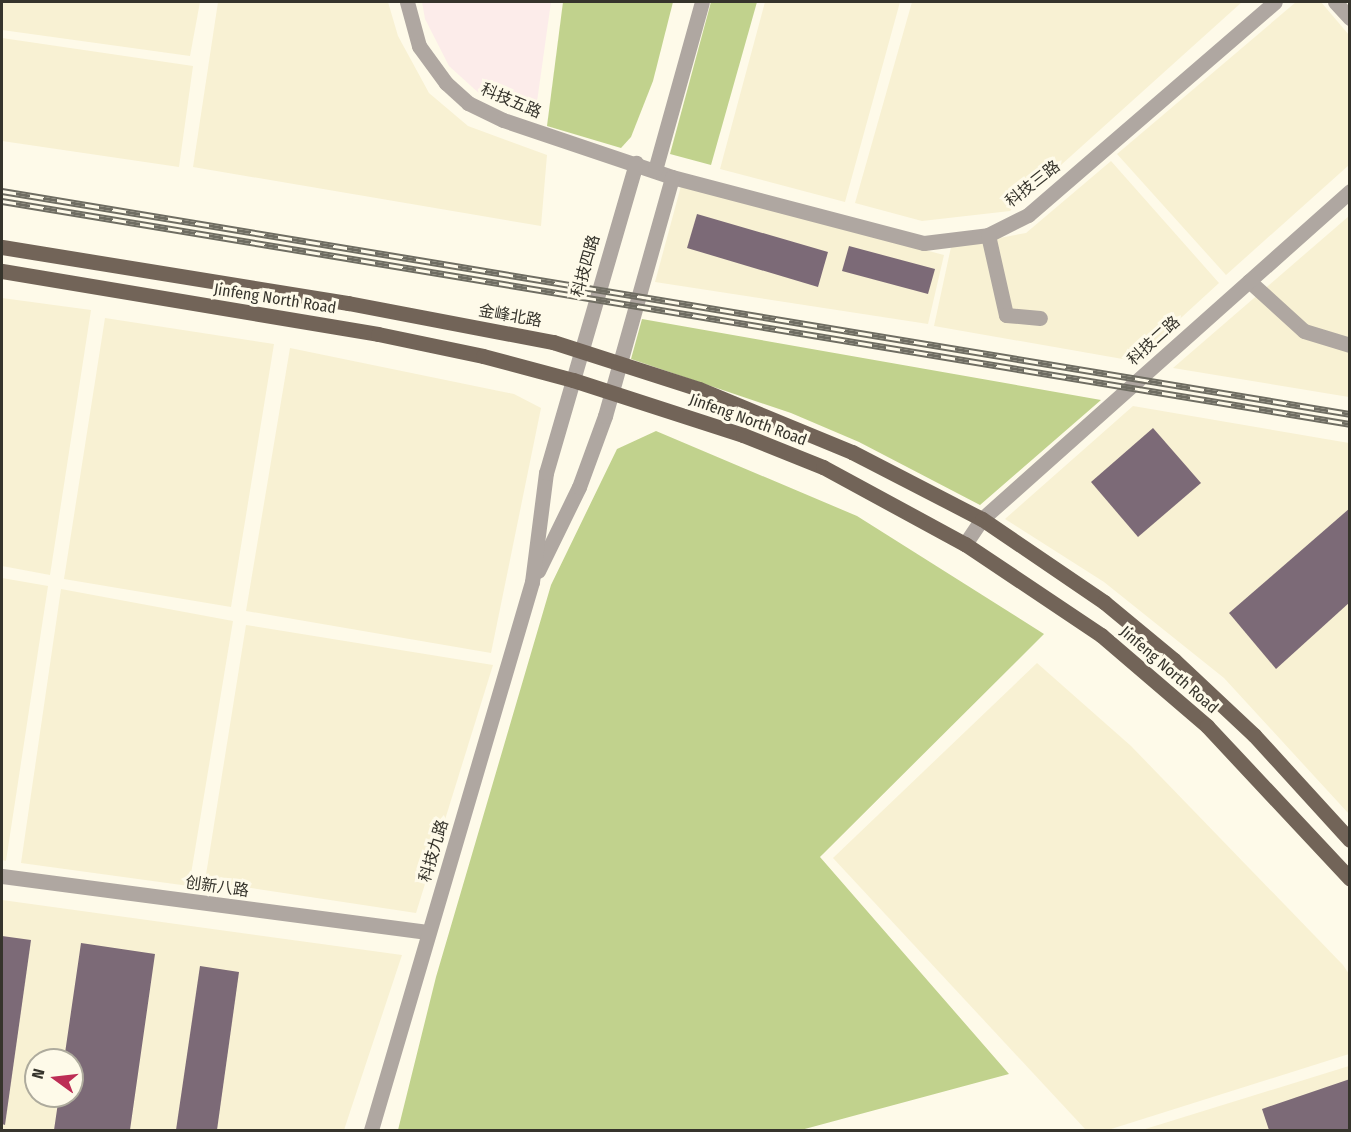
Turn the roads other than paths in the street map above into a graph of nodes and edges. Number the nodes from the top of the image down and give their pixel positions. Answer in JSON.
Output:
{"nodes":[{"id":1,"x":407,"y":2,"type":"edge"},
{"id":2,"x":702,"y":2,"type":"edge"},
{"id":3,"x":1275,"y":2,"type":"edge"},
{"id":4,"x":1335,"y":2,"type":"edge"},
{"id":5,"x":1350,"y":18,"type":"edge"},
{"id":6,"x":636,"y":163,"type":"junction"},
{"id":7,"x":655,"y":170,"type":"junction"},
{"id":8,"x":672,"y":177,"type":"junction"},
{"id":9,"x":1350,"y":191,"type":"edge"},
{"id":10,"x":988,"y":235,"type":"junction"},
{"id":11,"x":2,"y":247,"type":"edge"},
{"id":12,"x":2,"y":271,"type":"edge"},
{"id":13,"x":1249,"y":281,"type":"junction"},
{"id":14,"x":1040,"y":318,"type":"dead end"},
{"id":15,"x":1350,"y":345,"type":"edge"},
{"id":16,"x":581,"y":349,"type":"junction"},
{"id":17,"x":621,"y":362,"type":"junction"},
{"id":18,"x":573,"y":380,"type":"junction"},
{"id":19,"x":611,"y":392,"type":"junction"},
{"id":20,"x":982,"y":519,"type":"junction"},
{"id":21,"x":965,"y":544,"type":"junction"},
{"id":22,"x":532,"y":582,"type":"junction"},
{"id":23,"x":1350,"y":840,"type":"edge"},
{"id":24,"x":2,"y":876,"type":"edge"},
{"id":25,"x":1350,"y":879,"type":"edge"},
{"id":26,"x":427,"y":932,"type":"junction"},
{"id":27,"x":371,"y":1131,"type":"edge"}],
"edges":[{"from":1,"to":6,"type":"street","name":"科技五路"},
{"from":2,"to":7,"type":"street"},
{"from":3,"to":10,"type":"street","name":"科技三路"},
{"from":4,"to":5,"type":"street"},
{"from":6,"to":7,"type":"street","name":"科技五路"},
{"from":6,"to":16,"type":"street","name":"科技四路"},
{"from":7,"to":8,"type":"street","name":"科技三路"},
{"from":8,"to":10,"type":"street","name":"科技三路"},
{"from":8,"to":17,"type":"street"},
{"from":9,"to":13,"type":"street","name":"科技二路"},
{"from":10,"to":14,"type":"street"},
{"from":11,"to":16,"type":"main road","name":"金峰北路"},
{"from":12,"to":18,"type":"main road","name":"Jinfeng North Road"},
{"from":13,"to":15,"type":"street"},
{"from":13,"to":20,"type":"street","name":"科技二路"},
{"from":16,"to":17,"type":"main road","name":"金峰北路"},
{"from":16,"to":18,"type":"street","name":"科技四路"},
{"from":17,"to":19,"type":"street"},
{"from":17,"to":20,"type":"main road","name":"金峰北路"},
{"from":18,"to":19,"type":"main road","name":"Jinfeng North Road"},
{"from":18,"to":22,"type":"street","name":"科技九路"},
{"from":19,"to":21,"type":"main road","name":"Jinfeng North Road"},
{"from":19,"to":22,"type":"street","name":"科技九路"},
{"from":20,"to":21,"type":"street","name":"科技二路"},
{"from":20,"to":23,"type":"main road","name":"Jinfeng North Road"},
{"from":21,"to":25,"type":"main road","name":"Jinfeng North Road"},
{"from":22,"to":26,"type":"street","name":"科技九路"},
{"from":24,"to":26,"type":"street","name":"创新八路"},
{"from":26,"to":27,"type":"street","name":"科技九路"}]}
